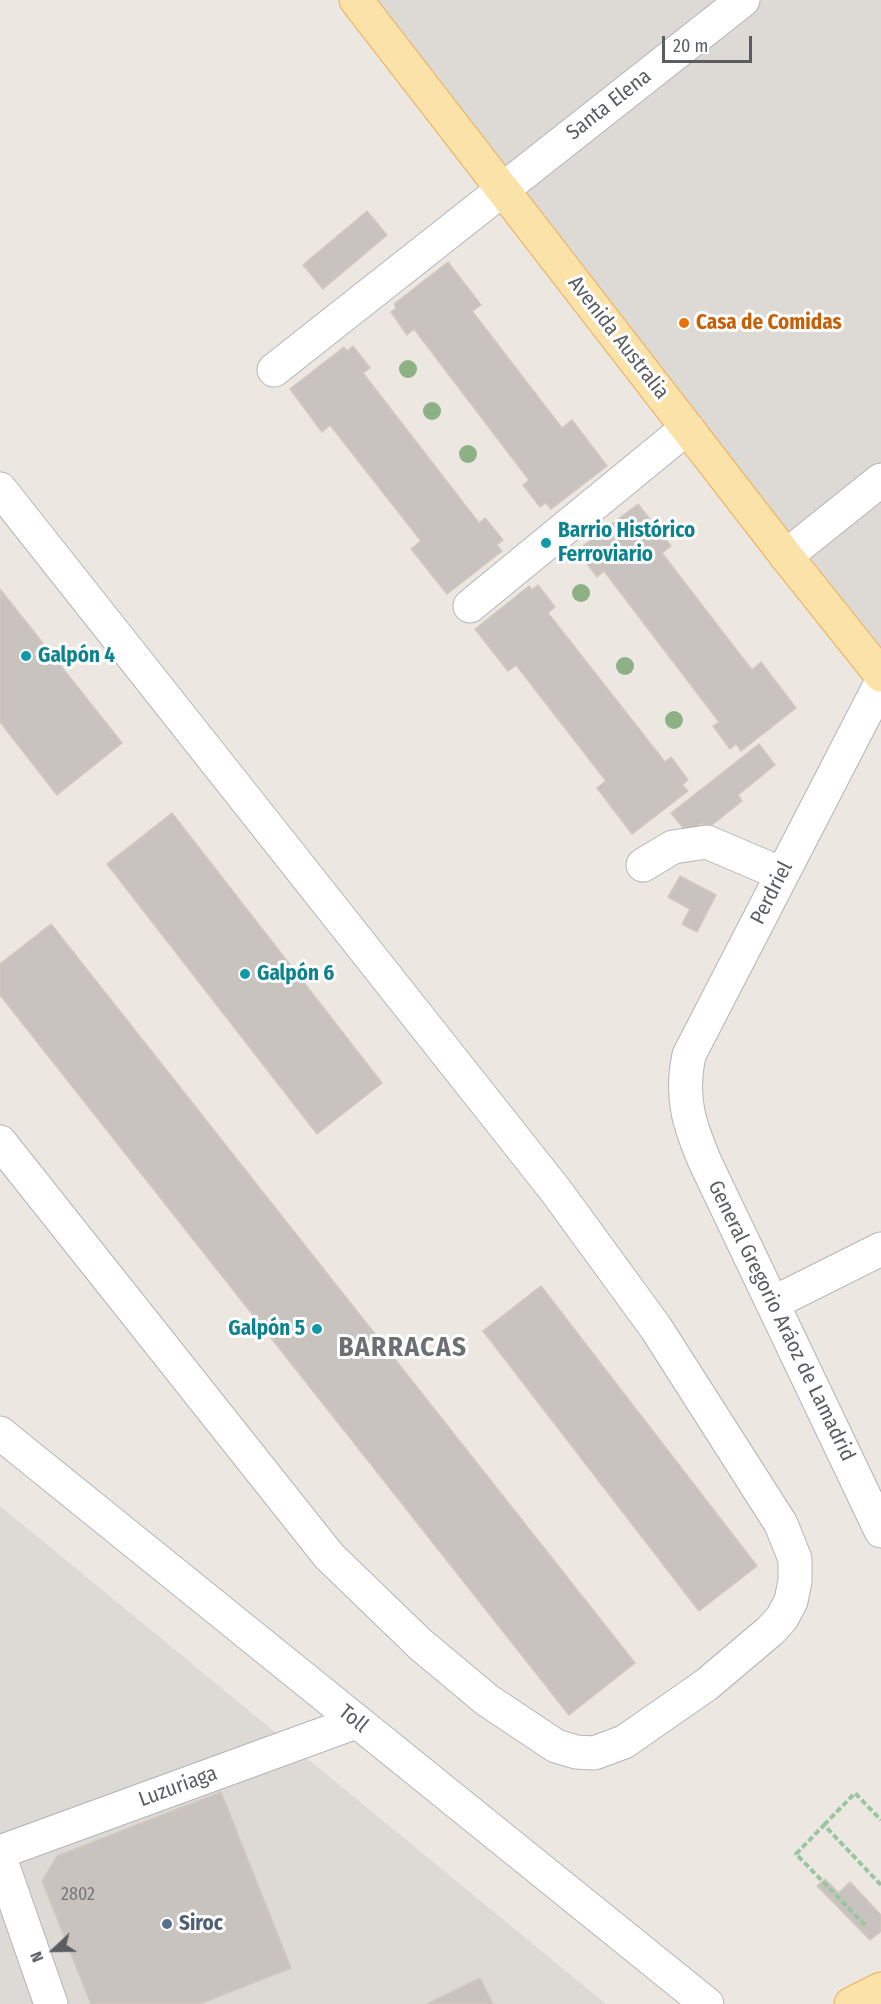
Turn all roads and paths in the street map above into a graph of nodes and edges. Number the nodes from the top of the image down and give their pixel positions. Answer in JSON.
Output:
{"nodes":[{"id":1,"x":356,"y":0,"type":"edge"},
{"id":2,"x":743,"y":0,"type":"edge"},
{"id":3,"x":503,"y":189,"type":"junction"},
{"id":4,"x":274,"y":370,"type":"dead end"},
{"id":5,"x":687,"y":428,"type":"junction"},
{"id":6,"x":881,"y":480,"type":"edge"},
{"id":7,"x":0,"y":489,"type":"edge"},
{"id":8,"x":786,"y":556,"type":"junction"},
{"id":9,"x":470,"y":606,"type":"dead end"},
{"id":10,"x":881,"y":675,"type":"edge"},
{"id":11,"x":881,"y":683,"type":"edge"},
{"id":12,"x":643,"y":865,"type":"dead end"},
{"id":13,"x":782,"y":874,"type":"junction"},
{"id":14,"x":686,"y":1109,"type":"joint"},
{"id":15,"x":0,"y":1142,"type":"edge"},
{"id":16,"x":881,"y":1249,"type":"edge"},
{"id":17,"x":773,"y":1303,"type":"junction"},
{"id":18,"x":0,"y":1433,"type":"edge"},
{"id":19,"x":881,"y":1531,"type":"edge"},
{"id":20,"x":356,"y":1722,"type":"junction"},
{"id":21,"x":881,"y":1820,"type":"edge"},
{"id":22,"x":824,"y":1825,"type":"junction"},
{"id":23,"x":0,"y":1852,"type":"edge"},
{"id":24,"x":0,"y":1858,"type":"edge"},
{"id":25,"x":881,"y":1884,"type":"edge"},
{"id":26,"x":865,"y":1925,"type":"dead end"},
{"id":27,"x":881,"y":1989,"type":"edge"},
{"id":28,"x":51,"y":2004,"type":"edge"},
{"id":29,"x":707,"y":2004,"type":"edge"},
{"id":30,"x":851,"y":2004,"type":"edge"}],
"edges":[{"from":1,"to":3,"type":"main road","name":"Avenida Australia"},
{"from":2,"to":3,"type":"street","name":"Santa Elena"},
{"from":3,"to":4,"type":"street","name":"Santa Elena"},
{"from":3,"to":5,"type":"main road","name":"Avenida Australia"},
{"from":5,"to":8,"type":"main road","name":"Avenida Australia"},
{"from":5,"to":9,"type":"street"},
{"from":6,"to":8,"type":"street"},
{"from":7,"to":15,"type":"street"},
{"from":8,"to":10,"type":"main road","name":"Avenida Australia"},
{"from":11,"to":13,"type":"street","name":"Perdriel"},
{"from":12,"to":13,"type":"street"},
{"from":13,"to":14,"type":"street","name":"Perdriel"},
{"from":14,"to":17,"type":"street","name":"General Gregorio Aráoz de Lamadrid"},
{"from":16,"to":17,"type":"street"},
{"from":17,"to":19,"type":"street","name":"General Gregorio Aráoz de Lamadrid"},
{"from":18,"to":20,"type":"street","name":"Toll"},
{"from":20,"to":23,"type":"street","name":"Luzuriaga"},
{"from":20,"to":29,"type":"street","name":"Toll"},
{"from":21,"to":22,"type":"path"},
{"from":22,"to":25,"type":"path"},
{"from":22,"to":26,"type":"path"},
{"from":24,"to":28,"type":"street"},
{"from":27,"to":30,"type":"main road"}]}
